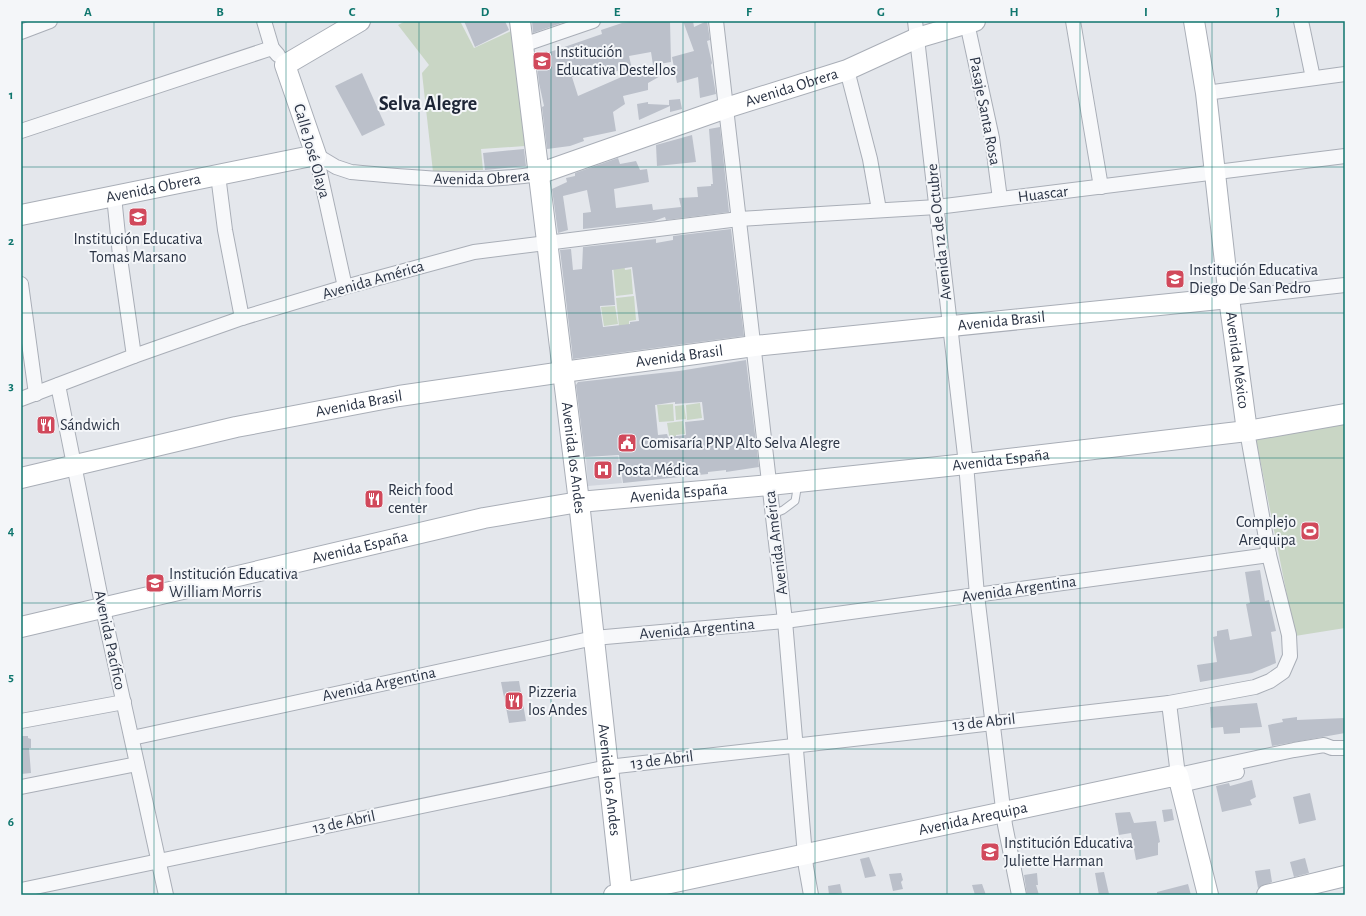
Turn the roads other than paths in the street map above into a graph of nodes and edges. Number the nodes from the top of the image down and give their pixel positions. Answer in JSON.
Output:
{"nodes":[{"id":1,"x":50,"y":21,"type":"edge"},
{"id":2,"x":264,"y":21,"type":"edge"},
{"id":3,"x":360,"y":21,"type":"edge"},
{"id":4,"x":520,"y":21,"type":"edge"},
{"id":5,"x":593,"y":21,"type":"edge"},
{"id":6,"x":716,"y":21,"type":"edge"},
{"id":7,"x":1073,"y":21,"type":"edge"},
{"id":8,"x":1194,"y":21,"type":"edge"},
{"id":9,"x":1301,"y":21,"type":"edge"},
{"id":10,"x":971,"y":22,"type":"edge"},
{"id":11,"x":916,"y":30,"type":"edge"},
{"id":12,"x":21,"y":32,"type":"edge"},
{"id":13,"x":523,"y":45,"type":"junction"},
{"id":14,"x":272,"y":48,"type":"junction"},
{"id":15,"x":285,"y":65,"type":"junction"},
{"id":16,"x":847,"y":70,"type":"junction"},
{"id":17,"x":1345,"y":74,"type":"edge"},
{"id":18,"x":1313,"y":78,"type":"junction"},
{"id":19,"x":1206,"y":92,"type":"junction"},
{"id":20,"x":726,"y":108,"type":"junction"},
{"id":21,"x":21,"y":131,"type":"edge"},
{"id":22,"x":316,"y":155,"type":"junction"},
{"id":23,"x":1345,"y":156,"type":"edge"},
{"id":24,"x":1215,"y":173,"type":"junction"},
{"id":25,"x":538,"y":174,"type":"junction"},
{"id":26,"x":218,"y":175,"type":"junction"},
{"id":27,"x":1101,"y":187,"type":"junction"},
{"id":28,"x":114,"y":196,"type":"junction"},
{"id":29,"x":1000,"y":199,"type":"junction"},
{"id":30,"x":937,"y":207,"type":"junction"},
{"id":31,"x":879,"y":210,"type":"junction"},
{"id":32,"x":21,"y":215,"type":"edge"},
{"id":33,"x":739,"y":219,"type":"junction"},
{"id":34,"x":547,"y":242,"type":"junction"},
{"id":35,"x":21,"y":284,"type":"edge"},
{"id":36,"x":1345,"y":285,"type":"edge"},
{"id":37,"x":345,"y":287,"type":"junction"},
{"id":38,"x":1229,"y":298,"type":"junction"},
{"id":39,"x":242,"y":318,"type":"junction"},
{"id":40,"x":950,"y":326,"type":"junction"},
{"id":41,"x":754,"y":346,"type":"junction"},
{"id":42,"x":134,"y":356,"type":"junction"},
{"id":43,"x":563,"y":372,"type":"junction"},
{"id":44,"x":58,"y":385,"type":"junction"},
{"id":45,"x":36,"y":394,"type":"junction"},
{"id":46,"x":21,"y":399,"type":"edge"},
{"id":47,"x":1345,"y":414,"type":"edge"},
{"id":48,"x":1247,"y":430,"type":"junction"},
{"id":49,"x":74,"y":464,"type":"junction"},
{"id":50,"x":966,"y":464,"type":"junction"},
{"id":51,"x":21,"y":478,"type":"edge"},
{"id":52,"x":798,"y":482,"type":"junction"},
{"id":53,"x":770,"y":485,"type":"junction"},
{"id":54,"x":580,"y":502,"type":"junction"},
{"id":55,"x":773,"y":514,"type":"junction"},
{"id":56,"x":1269,"y":556,"type":"junction"},
{"id":57,"x":977,"y":595,"type":"junction"},
{"id":58,"x":103,"y":609,"type":"junction"},
{"id":59,"x":785,"y":621,"type":"junction"},
{"id":60,"x":21,"y":627,"type":"edge"},
{"id":61,"x":594,"y":638,"type":"junction"},
{"id":62,"x":1283,"y":672,"type":"joint"},
{"id":63,"x":124,"y":702,"type":"junction"},
{"id":64,"x":1169,"y":702,"type":"junction"},
{"id":65,"x":21,"y":721,"type":"edge"},
{"id":66,"x":992,"y":721,"type":"junction"},
{"id":67,"x":132,"y":738,"type":"junction"},
{"id":68,"x":796,"y":744,"type":"junction"},
{"id":69,"x":1338,"y":748,"type":"edge"},
{"id":70,"x":137,"y":764,"type":"junction"},
{"id":71,"x":608,"y":767,"type":"junction"},
{"id":72,"x":1180,"y":780,"type":"junction"},
{"id":73,"x":21,"y":787,"type":"edge"},
{"id":74,"x":1005,"y":819,"type":"junction"},
{"id":75,"x":806,"y":860,"type":"junction"},
{"id":76,"x":158,"y":861,"type":"junction"},
{"id":77,"x":1345,"y":876,"type":"edge"},
{"id":78,"x":21,"y":890,"type":"edge"},
{"id":79,"x":619,"y":894,"type":"edge"},
{"id":80,"x":166,"y":895,"type":"edge"},
{"id":81,"x":675,"y":895,"type":"edge"},
{"id":82,"x":811,"y":895,"type":"edge"},
{"id":83,"x":1020,"y":895,"type":"edge"},
{"id":84,"x":1208,"y":895,"type":"edge"},
{"id":85,"x":1267,"y":895,"type":"edge"}],
"edges":[{"from":1,"to":12,"type":"street"},
{"from":2,"to":14,"type":"street","name":"Calle José Olaya"},
{"from":3,"to":15,"type":"street"},
{"from":4,"to":13,"type":"street","name":"Avenida los Andes"},
{"from":5,"to":13,"type":"street"},
{"from":6,"to":20,"type":"street","name":"Avenida América"},
{"from":7,"to":27,"type":"street"},
{"from":8,"to":19,"type":"street","name":"Avenida México"},
{"from":9,"to":18,"type":"street"},
{"from":10,"to":11,"type":"street","name":"Avenida Obrera"},
{"from":10,"to":29,"type":"street","name":"Pasaje Santa Rosa"},
{"from":11,"to":16,"type":"street","name":"Avenida Obrera"},
{"from":11,"to":30,"type":"street","name":"Avenida 12 de Octubre"},
{"from":13,"to":25,"type":"street","name":"Avenida los Andes"},
{"from":14,"to":15,"type":"street","name":"Calle José Olaya"},
{"from":14,"to":21,"type":"street"},
{"from":15,"to":22,"type":"street","name":"Calle José Olaya"},
{"from":16,"to":20,"type":"street","name":"Avenida Obrera"},
{"from":16,"to":31,"type":"street"},
{"from":17,"to":18,"type":"street"},
{"from":18,"to":19,"type":"street"},
{"from":19,"to":24,"type":"street","name":"Avenida México"},
{"from":20,"to":25,"type":"street","name":"Avenida Obrera"},
{"from":20,"to":33,"type":"street","name":"Avenida América"},
{"from":22,"to":25,"type":"street","name":"Avenida Obrera"},
{"from":22,"to":26,"type":"street","name":"Avenida Obrera"},
{"from":22,"to":37,"type":"street","name":"Calle José Olaya"},
{"from":23,"to":24,"type":"street","name":"Huascar"},
{"from":24,"to":27,"type":"street","name":"Huascar"},
{"from":24,"to":38,"type":"street","name":"Avenida México"},
{"from":25,"to":34,"type":"street","name":"Avenida los Andes"},
{"from":26,"to":28,"type":"street","name":"Avenida Obrera"},
{"from":26,"to":39,"type":"street"},
{"from":27,"to":29,"type":"street","name":"Huascar"},
{"from":28,"to":32,"type":"street","name":"Avenida Obrera"},
{"from":28,"to":42,"type":"street"},
{"from":29,"to":30,"type":"street","name":"Huascar"},
{"from":30,"to":31,"type":"street","name":"Huascar"},
{"from":30,"to":40,"type":"street","name":"Avenida 12 de Octubre"},
{"from":31,"to":33,"type":"street","name":"Huascar"},
{"from":33,"to":34,"type":"street","name":"Avenida América"},
{"from":33,"to":41,"type":"street","name":"Avenida América"},
{"from":34,"to":37,"type":"street","name":"Avenida América"},
{"from":34,"to":43,"type":"street","name":"Avenida los Andes"},
{"from":35,"to":45,"type":"street"},
{"from":36,"to":38,"type":"street","name":"Avenida Brasil"},
{"from":37,"to":39,"type":"street","name":"Avenida América"},
{"from":38,"to":40,"type":"street","name":"Avenida Brasil"},
{"from":38,"to":48,"type":"street","name":"Avenida México"},
{"from":39,"to":42,"type":"street","name":"Avenida América"},
{"from":40,"to":41,"type":"street","name":"Avenida Brasil"},
{"from":40,"to":50,"type":"street","name":"Avenida 12 de Octubre"},
{"from":41,"to":43,"type":"street","name":"Avenida Brasil"},
{"from":41,"to":53,"type":"street","name":"Avenida América"},
{"from":42,"to":44,"type":"street","name":"Avenida América"},
{"from":43,"to":49,"type":"street","name":"Avenida Brasil"},
{"from":43,"to":54,"type":"street","name":"Avenida los Andes"},
{"from":44,"to":45,"type":"street","name":"Avenida América"},
{"from":44,"to":49,"type":"street","name":"Avenida Pacífico"},
{"from":45,"to":46,"type":"street","name":"Avenida América"},
{"from":47,"to":48,"type":"street","name":"Avenida España"},
{"from":48,"to":50,"type":"street","name":"Avenida España"},
{"from":48,"to":56,"type":"street","name":"Avenida México"},
{"from":49,"to":51,"type":"street","name":"Avenida Brasil"},
{"from":49,"to":58,"type":"street","name":"Avenida Pacífico"},
{"from":50,"to":52,"type":"street","name":"Avenida España"},
{"from":50,"to":57,"type":"street","name":"Avenida 12 de Octubre"},
{"from":52,"to":53,"type":"street","name":"Avenida España"},
{"from":52,"to":55,"type":"lane"},
{"from":53,"to":54,"type":"street","name":"Avenida España"},
{"from":53,"to":55,"type":"street","name":"Avenida América"},
{"from":54,"to":58,"type":"street","name":"Avenida España"},
{"from":54,"to":61,"type":"street","name":"Avenida los Andes"},
{"from":55,"to":59,"type":"street","name":"Avenida América"},
{"from":56,"to":57,"type":"street","name":"Avenida Argentina"},
{"from":56,"to":62,"type":"street","name":"Avenida México"},
{"from":57,"to":59,"type":"street","name":"Avenida Argentina"},
{"from":57,"to":66,"type":"street","name":"Avenida 12 de Octubre"},
{"from":58,"to":60,"type":"street","name":"Avenida España"},
{"from":58,"to":63,"type":"street","name":"Avenida Pacífico"},
{"from":59,"to":61,"type":"street","name":"Avenida Argentina"},
{"from":59,"to":68,"type":"street","name":"Avenida América"},
{"from":61,"to":67,"type":"street","name":"Avenida Argentina"},
{"from":61,"to":71,"type":"street","name":"Avenida los Andes"},
{"from":62,"to":64,"type":"street","name":"13 de Abril"},
{"from":63,"to":65,"type":"street"},
{"from":63,"to":67,"type":"street","name":"Avenida Pacífico"},
{"from":64,"to":66,"type":"street","name":"13 de Abril"},
{"from":64,"to":72,"type":"street"},
{"from":66,"to":68,"type":"street","name":"13 de Abril"},
{"from":66,"to":74,"type":"street","name":"Avenida 12 de Octubre"},
{"from":67,"to":70,"type":"street","name":"Avenida Pacífico"},
{"from":68,"to":71,"type":"street","name":"13 de Abril"},
{"from":68,"to":75,"type":"street","name":"Avenida América"},
{"from":69,"to":72,"type":"street","name":"Avenida Arequipa"},
{"from":70,"to":73,"type":"street"},
{"from":70,"to":76,"type":"street","name":"Avenida Pacífico"},
{"from":71,"to":76,"type":"street","name":"13 de Abril"},
{"from":71,"to":79,"type":"street","name":"Avenida los Andes"},
{"from":72,"to":74,"type":"street","name":"Avenida Arequipa"},
{"from":72,"to":84,"type":"street"},
{"from":74,"to":75,"type":"street","name":"Avenida Arequipa"},
{"from":74,"to":83,"type":"street","name":"Avenida 12 de Octubre"},
{"from":75,"to":79,"type":"street","name":"Avenida Arequipa"},
{"from":75,"to":81,"type":"street","name":"Avenida Arequipa"},
{"from":75,"to":82,"type":"street","name":"Avenida América"},
{"from":76,"to":78,"type":"street","name":"13 de Abril"},
{"from":76,"to":80,"type":"street","name":"Avenida Pacífico"},
{"from":77,"to":85,"type":"street"}]}
